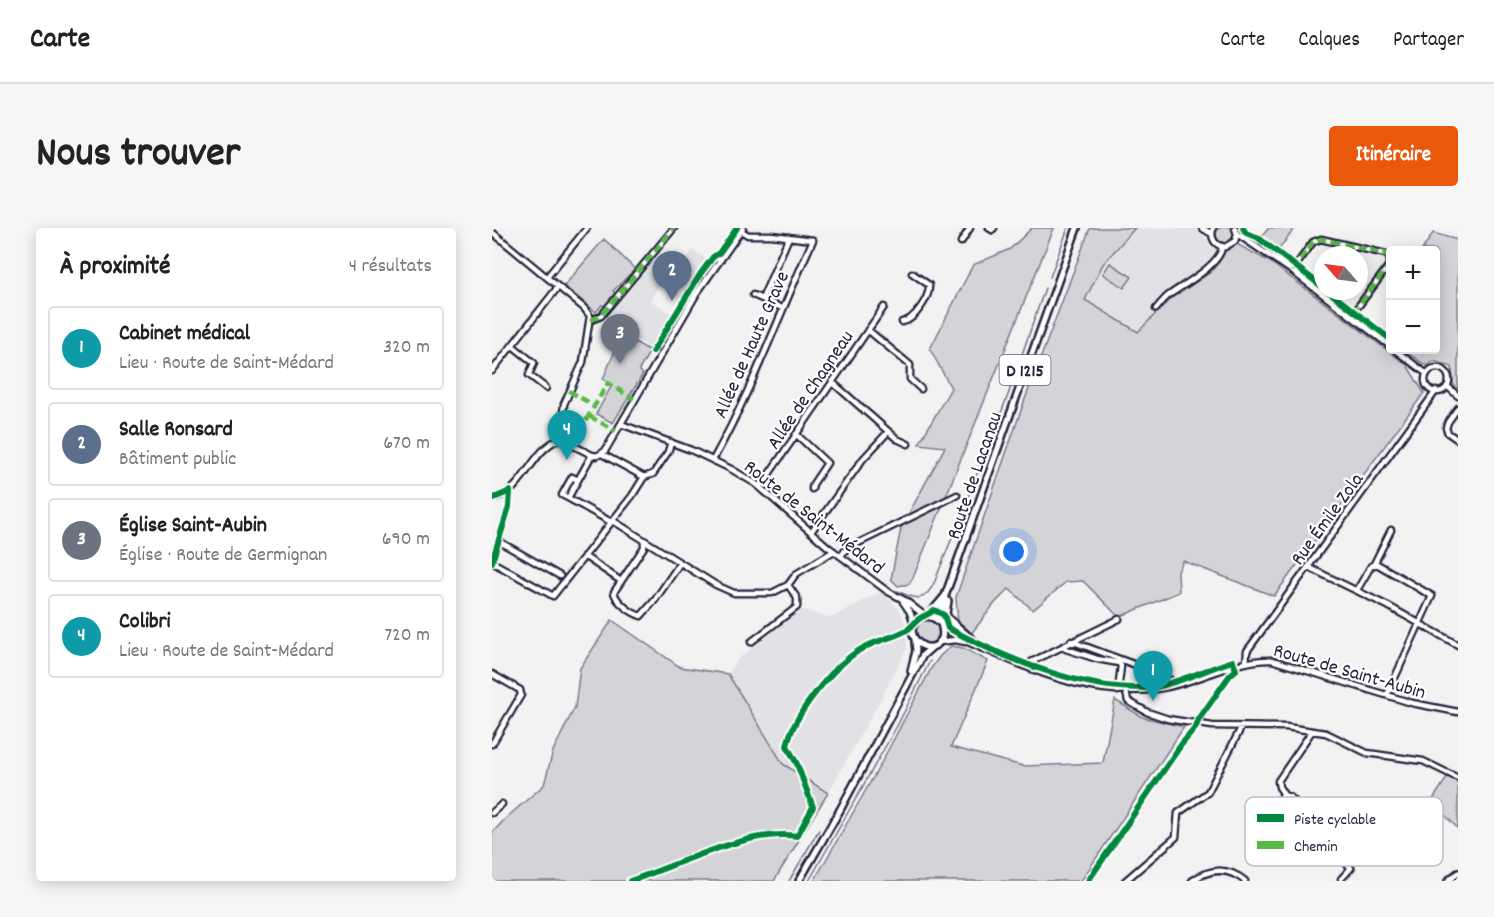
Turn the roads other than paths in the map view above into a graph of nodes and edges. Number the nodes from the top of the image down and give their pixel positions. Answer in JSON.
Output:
{"nodes":[{"id":1,"x":587,"y":228,"type":"edge"},
{"id":2,"x":674,"y":228,"type":"edge"},
{"id":3,"x":733,"y":228,"type":"edge"},
{"id":4,"x":970,"y":228,"type":"edge"},
{"id":5,"x":988,"y":228,"type":"edge"},
{"id":6,"x":994,"y":228,"type":"edge"},
{"id":7,"x":1077,"y":228,"type":"edge"},
{"id":8,"x":1202,"y":228,"type":"edge"},
{"id":9,"x":1213,"y":228,"type":"edge"},
{"id":10,"x":1235,"y":228,"type":"edge"},
{"id":11,"x":741,"y":231,"type":"edge"},
{"id":12,"x":492,"y":232,"type":"edge"},
{"id":13,"x":1212,"y":234,"type":"junction"},
{"id":14,"x":1237,"y":234,"type":"junction"},
{"id":15,"x":789,"y":237,"type":"junction"},
{"id":16,"x":1235,"y":241,"type":"junction"},
{"id":17,"x":961,"y":242,"type":"dead end"},
{"id":18,"x":1248,"y":242,"type":"junction"},
{"id":19,"x":1222,"y":246,"type":"junction"},
{"id":20,"x":1292,"y":271,"type":"junction"},
{"id":21,"x":912,"y":273,"type":"dead end"},
{"id":22,"x":547,"y":277,"type":"junction"},
{"id":23,"x":558,"y":287,"type":"junction"},
{"id":24,"x":753,"y":295,"type":"dead end"},
{"id":25,"x":762,"y":299,"type":"junction"},
{"id":26,"x":782,"y":308,"type":"junction"},
{"id":27,"x":884,"y":308,"type":"dead end"},
{"id":28,"x":1156,"y":309,"type":"dead end"},
{"id":29,"x":1351,"y":316,"type":"junction"},
{"id":30,"x":591,"y":320,"type":"junction"},
{"id":31,"x":902,"y":322,"type":"dead end"},
{"id":32,"x":868,"y":330,"type":"junction"},
{"id":33,"x":1386,"y":343,"type":"edge"},
{"id":34,"x":513,"y":346,"type":"junction"},
{"id":35,"x":1400,"y":354,"type":"edge"},
{"id":36,"x":492,"y":371,"type":"edge"},
{"id":37,"x":1426,"y":374,"type":"junction"},
{"id":38,"x":832,"y":382,"type":"junction"},
{"id":39,"x":1447,"y":386,"type":"junction"},
{"id":40,"x":546,"y":388,"type":"dead end"},
{"id":41,"x":921,"y":389,"type":"dead end"},
{"id":42,"x":1436,"y":391,"type":"junction"},
{"id":43,"x":1458,"y":396,"type":"edge"},
{"id":44,"x":1458,"y":408,"type":"edge"},
{"id":45,"x":621,"y":424,"type":"junction"},
{"id":46,"x":888,"y":432,"type":"junction"},
{"id":47,"x":796,"y":434,"type":"junction"},
{"id":48,"x":560,"y":439,"type":"junction"},
{"id":49,"x":1458,"y":440,"type":"edge"},
{"id":50,"x":671,"y":442,"type":"junction"},
{"id":51,"x":908,"y":444,"type":"dead end"},
{"id":52,"x":602,"y":454,"type":"junction"},
{"id":53,"x":592,"y":455,"type":"junction"},
{"id":54,"x":713,"y":460,"type":"junction"},
{"id":55,"x":644,"y":477,"type":"junction"},
{"id":56,"x":760,"y":487,"type":"junction"},
{"id":57,"x":812,"y":489,"type":"dead end"},
{"id":58,"x":510,"y":491,"type":"junction"},
{"id":59,"x":957,"y":495,"type":"dead end"},
{"id":60,"x":492,"y":499,"type":"edge"},
{"id":61,"x":492,"y":506,"type":"edge"},
{"id":62,"x":611,"y":522,"type":"junction"},
{"id":63,"x":1391,"y":530,"type":"dead end"},
{"id":64,"x":811,"y":532,"type":"junction"},
{"id":65,"x":500,"y":542,"type":"junction"},
{"id":66,"x":644,"y":542,"type":"junction"},
{"id":67,"x":834,"y":551,"type":"junction"},
{"id":68,"x":584,"y":556,"type":"junction"},
{"id":69,"x":841,"y":556,"type":"junction"},
{"id":70,"x":960,"y":559,"type":"junction"},
{"id":71,"x":492,"y":562,"type":"edge"},
{"id":72,"x":680,"y":563,"type":"junction"},
{"id":73,"x":1374,"y":564,"type":"junction"},
{"id":74,"x":1310,"y":566,"type":"junction"},
{"id":75,"x":560,"y":576,"type":"dead end"},
{"id":76,"x":621,"y":581,"type":"junction"},
{"id":77,"x":788,"y":585,"type":"junction"},
{"id":78,"x":1357,"y":590,"type":"junction"},
{"id":79,"x":945,"y":596,"type":"junction"},
{"id":80,"x":899,"y":598,"type":"junction"},
{"id":81,"x":927,"y":616,"type":"junction"},
{"id":82,"x":1119,"y":619,"type":"dead end"},
{"id":83,"x":1418,"y":623,"type":"junction"},
{"id":84,"x":914,"y":624,"type":"junction"},
{"id":85,"x":942,"y":625,"type":"junction"},
{"id":86,"x":915,"y":641,"type":"junction"},
{"id":87,"x":1071,"y":641,"type":"junction"},
{"id":88,"x":751,"y":642,"type":"dead end"},
{"id":89,"x":939,"y":642,"type":"junction"},
{"id":90,"x":972,"y":643,"type":"junction"},
{"id":91,"x":1458,"y":645,"type":"edge"},
{"id":92,"x":932,"y":646,"type":"junction"},
{"id":93,"x":982,"y":648,"type":"junction"},
{"id":94,"x":1066,"y":649,"type":"dead end"},
{"id":95,"x":1246,"y":663,"type":"junction"},
{"id":96,"x":1023,"y":666,"type":"junction"},
{"id":97,"x":492,"y":674,"type":"edge"},
{"id":98,"x":1177,"y":684,"type":"junction"},
{"id":99,"x":906,"y":687,"type":"junction"},
{"id":100,"x":1118,"y":691,"type":"junction"},
{"id":101,"x":1126,"y":692,"type":"junction"},
{"id":102,"x":1387,"y":695,"type":"junction"},
{"id":103,"x":1458,"y":712,"type":"edge"},
{"id":104,"x":1241,"y":728,"type":"junction"},
{"id":105,"x":1312,"y":731,"type":"junction"},
{"id":106,"x":492,"y":744,"type":"edge"},
{"id":107,"x":1458,"y":778,"type":"edge"},
{"id":108,"x":1283,"y":795,"type":"joint"},
{"id":109,"x":1290,"y":797,"type":"edge"},
{"id":110,"x":502,"y":804,"type":"dead end"},
{"id":111,"x":492,"y":813,"type":"edge"},
{"id":112,"x":1349,"y":866,"type":"edge"},
{"id":113,"x":1458,"y":873,"type":"edge"},
{"id":114,"x":1341,"y":880,"type":"edge"},
{"id":115,"x":800,"y":881,"type":"edge"},
{"id":116,"x":1125,"y":881,"type":"edge"},
{"id":117,"x":1192,"y":881,"type":"edge"},
{"id":118,"x":1245,"y":881,"type":"edge"},
{"id":119,"x":1448,"y":881,"type":"edge"}],
"edges":[{"from":1,"to":22,"type":"street"},
{"from":2,"to":30,"type":"street"},
{"from":3,"to":11,"type":"street"},
{"from":4,"to":17,"type":"street"},
{"from":5,"to":6,"type":"street"},
{"from":7,"to":70,"type":"main road","name":"Route de Lacanau","number":"D 1215"},
{"from":8,"to":13,"type":"street"},
{"from":9,"to":13,"type":"street"},
{"from":10,"to":14,"type":"street"},
{"from":11,"to":15,"type":"street"},
{"from":11,"to":45,"type":"street"},
{"from":12,"to":22,"type":"street"},
{"from":13,"to":19,"type":"street"},
{"from":14,"to":16,"type":"street"},
{"from":14,"to":18,"type":"street"},
{"from":15,"to":25,"type":"street"},
{"from":15,"to":26,"type":"street","name":"Allée de Haute Grave"},
{"from":16,"to":18,"type":"street"},
{"from":16,"to":19,"type":"street"},
{"from":18,"to":20,"type":"street"},
{"from":19,"to":28,"type":"street"},
{"from":20,"to":29,"type":"street"},
{"from":20,"to":29,"type":"street"},
{"from":21,"to":31,"type":"street"},
{"from":22,"to":23,"type":"street"},
{"from":23,"to":30,"type":"street"},
{"from":23,"to":34,"type":"street"},
{"from":24,"to":25,"type":"street"},
{"from":25,"to":26,"type":"street"},
{"from":26,"to":54,"type":"street","name":"Allée de Haute Grave"},
{"from":27,"to":32,"type":"street","name":"Allée de Chagneau"},
{"from":29,"to":33,"type":"street"},
{"from":30,"to":48,"type":"street"},
{"from":32,"to":38,"type":"street","name":"Allée de Chagneau"},
{"from":32,"to":41,"type":"street"},
{"from":34,"to":36,"type":"street"},
{"from":34,"to":40,"type":"street"},
{"from":35,"to":37,"type":"street"},
{"from":37,"to":39,"type":"street"},
{"from":37,"to":42,"type":"street"},
{"from":38,"to":46,"type":"street"},
{"from":38,"to":47,"type":"street","name":"Allée de Chagneau"},
{"from":39,"to":42,"type":"street"},
{"from":39,"to":43,"type":"street"},
{"from":42,"to":74,"type":"street","name":"Rue Émile Zola"},
{"from":44,"to":49,"type":"street"},
{"from":45,"to":50,"type":"street","name":"Route de Saint-Médard"},
{"from":45,"to":52,"type":"street"},
{"from":46,"to":51,"type":"street"},
{"from":46,"to":64,"type":"street"},
{"from":47,"to":56,"type":"street","name":"Allée de Chagneau"},
{"from":47,"to":57,"type":"street"},
{"from":48,"to":53,"type":"street"},
{"from":48,"to":58,"type":"street"},
{"from":50,"to":54,"type":"street","name":"Route de Saint-Médard"},
{"from":50,"to":55,"type":"street"},
{"from":52,"to":53,"type":"street"},
{"from":52,"to":55,"type":"street"},
{"from":53,"to":62,"type":"street"},
{"from":54,"to":56,"type":"street","name":"Route de Saint-Médard"},
{"from":55,"to":62,"type":"street"},
{"from":56,"to":64,"type":"street","name":"Route de Saint-Médard"},
{"from":58,"to":60,"type":"street"},
{"from":58,"to":65,"type":"street"},
{"from":59,"to":69,"type":"street"},
{"from":60,"to":61,"type":"street"},
{"from":62,"to":66,"type":"street"},
{"from":62,"to":68,"type":"street"},
{"from":63,"to":73,"type":"street"},
{"from":64,"to":67,"type":"street","name":"Route de Saint-Médard"},
{"from":65,"to":71,"type":"street"},
{"from":65,"to":75,"type":"street"},
{"from":66,"to":72,"type":"street"},
{"from":66,"to":76,"type":"street"},
{"from":67,"to":69,"type":"street","name":"Route de Saint-Médard"},
{"from":67,"to":77,"type":"street"},
{"from":68,"to":71,"type":"street"},
{"from":68,"to":76,"type":"street"},
{"from":69,"to":80,"type":"street","name":"Route de Saint-Médard"},
{"from":70,"to":79,"type":"main road","name":"Route de Lacanau","number":"D 1215"},
{"from":70,"to":93,"type":"main road"},
{"from":72,"to":76,"type":"street"},
{"from":72,"to":77,"type":"street"},
{"from":73,"to":78,"type":"street"},
{"from":73,"to":83,"type":"street"},
{"from":74,"to":78,"type":"street"},
{"from":74,"to":95,"type":"street","name":"Rue Émile Zola"},
{"from":77,"to":88,"type":"street"},
{"from":78,"to":83,"type":"street"},
{"from":79,"to":81,"type":"main road","name":"Route de Lacanau","number":"D 1215"},
{"from":79,"to":85,"type":"main road","name":"Route de Lacanau","number":"D 1215"},
{"from":80,"to":81,"type":"street","name":"Route de Saint-Médard"},
{"from":80,"to":84,"type":"street","name":"Route de Saint-Médard"},
{"from":81,"to":84,"type":"main road","name":"Route de Lacanau"},
{"from":81,"to":85,"type":"main road"},
{"from":82,"to":87,"type":"street"},
{"from":83,"to":91,"type":"street"},
{"from":83,"to":102,"type":"street"},
{"from":84,"to":86,"type":"main road"},
{"from":85,"to":89,"type":"main road","name":"Route de Lacanau"},
{"from":85,"to":90,"type":"street"},
{"from":86,"to":92,"type":"main road"},
{"from":86,"to":99,"type":"main road"},
{"from":87,"to":96,"type":"street"},
{"from":87,"to":98,"type":"street"},
{"from":89,"to":90,"type":"street"},
{"from":89,"to":92,"type":"main road"},
{"from":90,"to":93,"type":"street"},
{"from":92,"to":99,"type":"main road"},
{"from":93,"to":96,"type":"street"},
{"from":94,"to":100,"type":"street"},
{"from":95,"to":98,"type":"street","name":"Route de Saint-Aubin"},
{"from":95,"to":102,"type":"street","name":"Route de Saint-Aubin"},
{"from":96,"to":100,"type":"street"},
{"from":97,"to":106,"type":"street"},
{"from":98,"to":101,"type":"street"},
{"from":99,"to":115,"type":"main road"},
{"from":100,"to":101,"type":"street"},
{"from":101,"to":104,"type":"street"},
{"from":102,"to":103,"type":"street","name":"Route de Saint-Aubin"},
{"from":104,"to":105,"type":"street"},
{"from":104,"to":116,"type":"street"},
{"from":105,"to":107,"type":"street"},
{"from":105,"to":108,"type":"street"},
{"from":108,"to":109,"type":"street"},
{"from":110,"to":111,"type":"street"},
{"from":112,"to":114,"type":"street"},
{"from":113,"to":119,"type":"main road"},
{"from":117,"to":118,"type":"street"}]}
